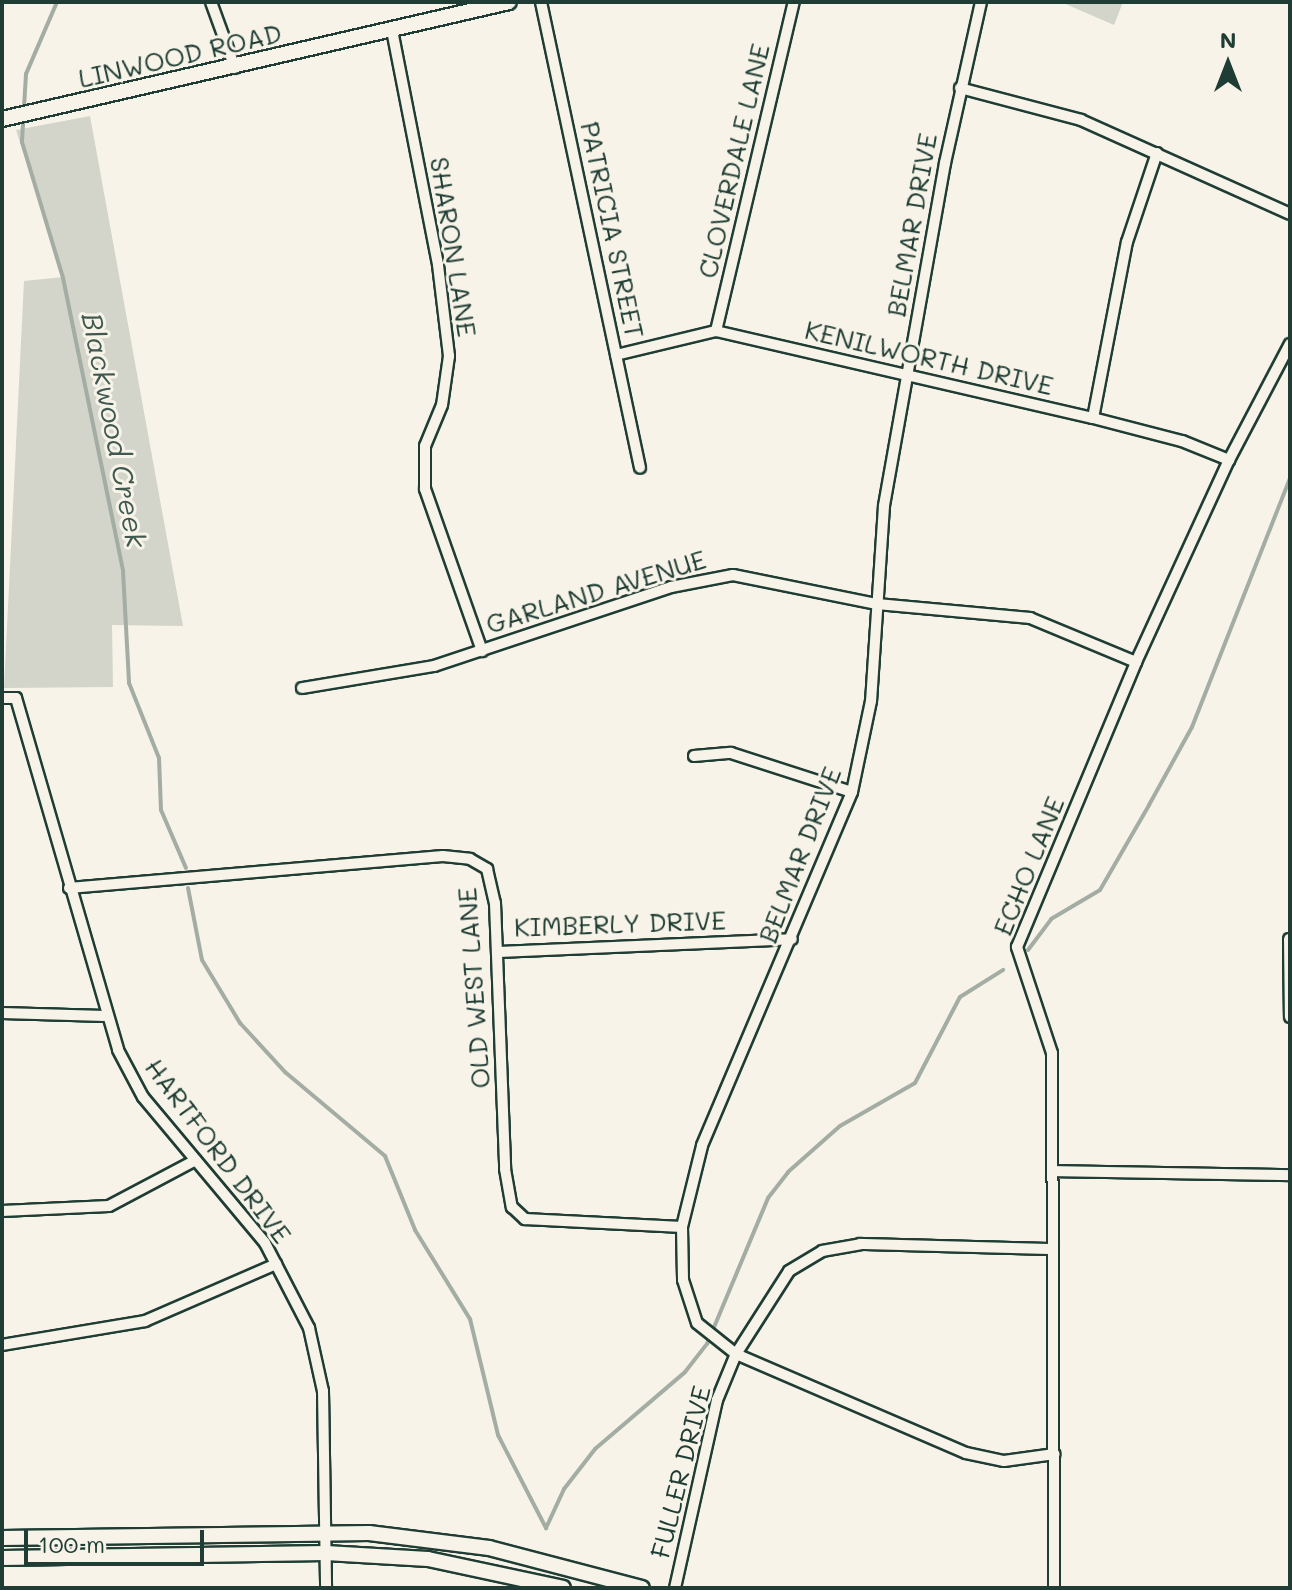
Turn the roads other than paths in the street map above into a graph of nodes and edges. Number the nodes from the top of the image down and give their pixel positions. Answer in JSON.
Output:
{"nodes":[{"id":1,"x":211,"y":2,"type":"edge"},
{"id":2,"x":509,"y":2,"type":"edge"},
{"id":3,"x":541,"y":2,"type":"edge"},
{"id":4,"x":794,"y":2,"type":"edge"},
{"id":5,"x":981,"y":2,"type":"edge"},
{"id":6,"x":392,"y":30,"type":"junction"},
{"id":7,"x":235,"y":68,"type":"junction"},
{"id":8,"x":960,"y":88,"type":"junction"},
{"id":9,"x":2,"y":119,"type":"edge"},
{"id":10,"x":1157,"y":153,"type":"junction"},
{"id":11,"x":1290,"y":214,"type":"edge"},
{"id":12,"x":716,"y":331,"type":"junction"},
{"id":13,"x":1290,"y":344,"type":"edge"},
{"id":14,"x":616,"y":355,"type":"junction"},
{"id":15,"x":908,"y":377,"type":"junction"},
{"id":16,"x":1093,"y":418,"type":"junction"},
{"id":17,"x":1229,"y":460,"type":"junction"},
{"id":18,"x":640,"y":468,"type":"dead end"},
{"id":19,"x":877,"y":604,"type":"junction"},
{"id":20,"x":482,"y":651,"type":"junction"},
{"id":21,"x":1136,"y":662,"type":"junction"},
{"id":22,"x":302,"y":688,"type":"dead end"},
{"id":23,"x":2,"y":698,"type":"edge"},
{"id":24,"x":694,"y":756,"type":"dead end"},
{"id":25,"x":852,"y":792,"type":"junction"},
{"id":26,"x":69,"y":888,"type":"junction"},
{"id":27,"x":792,"y":939,"type":"junction"},
{"id":28,"x":1289,"y":939,"type":"edge"},
{"id":29,"x":498,"y":952,"type":"junction"},
{"id":30,"x":2,"y":1013,"type":"edge"},
{"id":31,"x":105,"y":1016,"type":"junction"},
{"id":32,"x":1290,"y":1017,"type":"edge"},
{"id":33,"x":196,"y":1160,"type":"junction"},
{"id":34,"x":1053,"y":1171,"type":"junction"},
{"id":35,"x":1290,"y":1175,"type":"edge"},
{"id":36,"x":2,"y":1211,"type":"edge"},
{"id":37,"x":682,"y":1227,"type":"junction"},
{"id":38,"x":1053,"y":1249,"type":"junction"},
{"id":39,"x":276,"y":1264,"type":"junction"},
{"id":40,"x":2,"y":1345,"type":"edge"},
{"id":41,"x":736,"y":1354,"type":"junction"},
{"id":42,"x":1055,"y":1454,"type":"junction"},
{"id":43,"x":324,"y":1531,"type":"junction"},
{"id":44,"x":2,"y":1538,"type":"edge"},
{"id":45,"x":326,"y":1553,"type":"junction"},
{"id":46,"x":2,"y":1558,"type":"edge"},
{"id":47,"x":326,"y":1588,"type":"edge"},
{"id":48,"x":563,"y":1588,"type":"edge"},
{"id":49,"x":642,"y":1588,"type":"edge"},
{"id":50,"x":675,"y":1588,"type":"edge"},
{"id":51,"x":1054,"y":1588,"type":"edge"}],
"edges":[{"from":1,"to":7,"type":"street"},
{"from":2,"to":6,"type":"main road","name":"LINWOOD ROAD"},
{"from":3,"to":14,"type":"street","name":"PATRICIA STREET"},
{"from":4,"to":12,"type":"street","name":"CLOVERDALE LANE"},
{"from":5,"to":8,"type":"street","name":"BELMAR DRIVE"},
{"from":6,"to":7,"type":"main road","name":"LINWOOD ROAD"},
{"from":6,"to":20,"type":"street","name":"SHARON LANE"},
{"from":7,"to":9,"type":"main road","name":"LINWOOD ROAD"},
{"from":8,"to":10,"type":"street"},
{"from":8,"to":15,"type":"street","name":"BELMAR DRIVE"},
{"from":10,"to":11,"type":"street"},
{"from":10,"to":16,"type":"street"},
{"from":12,"to":14,"type":"street","name":"KENILWORTH DRIVE"},
{"from":12,"to":15,"type":"street","name":"KENILWORTH DRIVE"},
{"from":13,"to":17,"type":"street","name":"ECHO LANE"},
{"from":14,"to":18,"type":"street","name":"PATRICIA STREET"},
{"from":15,"to":16,"type":"street","name":"KENILWORTH DRIVE"},
{"from":15,"to":19,"type":"street","name":"BELMAR DRIVE"},
{"from":16,"to":17,"type":"street","name":"KENILWORTH DRIVE"},
{"from":17,"to":21,"type":"street","name":"ECHO LANE"},
{"from":19,"to":20,"type":"street","name":"GARLAND AVENUE"},
{"from":19,"to":21,"type":"street","name":"GARLAND AVENUE"},
{"from":19,"to":25,"type":"street","name":"BELMAR DRIVE"},
{"from":20,"to":22,"type":"street","name":"GARLAND AVENUE"},
{"from":21,"to":34,"type":"street","name":"ECHO LANE"},
{"from":23,"to":26,"type":"street","name":"HARTFORD DRIVE"},
{"from":24,"to":25,"type":"street"},
{"from":25,"to":27,"type":"street","name":"BELMAR DRIVE"},
{"from":26,"to":29,"type":"street","name":"OLD WEST LANE"},
{"from":26,"to":31,"type":"street","name":"HARTFORD DRIVE"},
{"from":27,"to":29,"type":"street","name":"KIMBERLY DRIVE"},
{"from":27,"to":37,"type":"street","name":"BELMAR DRIVE"},
{"from":28,"to":32,"type":"street"},
{"from":29,"to":37,"type":"street","name":"OLD WEST LANE"},
{"from":30,"to":31,"type":"street"},
{"from":31,"to":33,"type":"street","name":"HARTFORD DRIVE"},
{"from":33,"to":36,"type":"street"},
{"from":33,"to":39,"type":"street","name":"HARTFORD DRIVE"},
{"from":34,"to":35,"type":"street"},
{"from":34,"to":38,"type":"street","name":"ECHO LANE"},
{"from":37,"to":41,"type":"street","name":"BELMAR DRIVE"},
{"from":38,"to":41,"type":"street","name":"FULLER DRIVE"},
{"from":38,"to":42,"type":"street","name":"ECHO LANE"},
{"from":39,"to":40,"type":"street"},
{"from":39,"to":43,"type":"street","name":"HARTFORD DRIVE"},
{"from":41,"to":42,"type":"street","name":"BELMAR DRIVE"},
{"from":41,"to":50,"type":"street","name":"FULLER DRIVE"},
{"from":42,"to":51,"type":"street","name":"ECHO LANE"},
{"from":43,"to":44,"type":"main road"},
{"from":43,"to":45,"type":"street","name":"HARTFORD DRIVE"},
{"from":43,"to":49,"type":"main road"},
{"from":45,"to":46,"type":"main road"},
{"from":45,"to":47,"type":"street","name":"HARTFORD DRIVE"},
{"from":45,"to":48,"type":"main road"}]}
